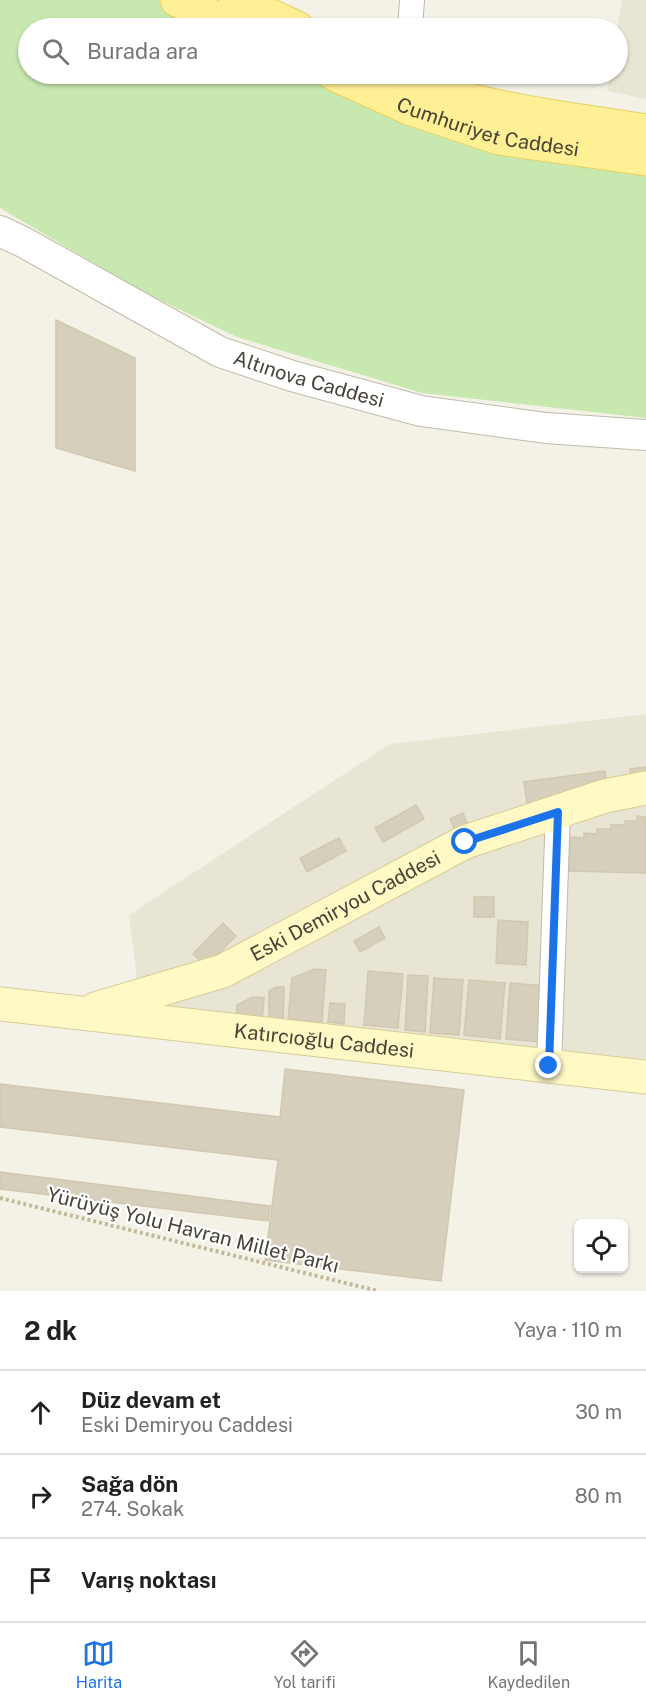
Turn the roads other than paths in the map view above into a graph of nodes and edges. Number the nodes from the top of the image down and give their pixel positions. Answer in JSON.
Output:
{"nodes":[{"id":1,"x":177,"y":0,"type":"edge"},
{"id":2,"x":236,"y":0,"type":"edge"},
{"id":3,"x":412,"y":0,"type":"edge"},
{"id":4,"x":216,"y":18,"type":"edge"},
{"id":5,"x":275,"y":18,"type":"edge"},
{"id":6,"x":411,"y":18,"type":"edge"},
{"id":7,"x":356,"y":84,"type":"edge"},
{"id":8,"x":416,"y":84,"type":"edge"},
{"id":9,"x":646,"y":131,"type":"edge"},
{"id":10,"x":646,"y":159,"type":"edge"},
{"id":11,"x":0,"y":231,"type":"edge"},
{"id":12,"x":646,"y":435,"type":"edge"},
{"id":13,"x":646,"y":788,"type":"edge"},
{"id":14,"x":558,"y":812,"type":"junction"},
{"id":15,"x":0,"y":1004,"type":"edge"},
{"id":16,"x":78,"y":1013,"type":"junction"},
{"id":17,"x":549,"y":1066,"type":"junction"},
{"id":18,"x":646,"y":1077,"type":"edge"}],
"edges":[{"from":1,"to":4,"type":"main road"},
{"from":2,"to":5,"type":"main road"},
{"from":3,"to":6,"type":"street"},
{"from":7,"to":10,"type":"main road","name":"Cumhuriyet Caddesi"},
{"from":8,"to":9,"type":"main road","name":"Cumhuriyet Caddesi"},
{"from":11,"to":12,"type":"street","name":"Altınova Caddesi"},
{"from":13,"to":14,"type":"main road","name":"Eski Demiryou Caddesi"},
{"from":14,"to":16,"type":"main road","name":"Eski Demiryou Caddesi"},
{"from":14,"to":17,"type":"street"},
{"from":15,"to":16,"type":"main road","name":"Katırcıoğlu Caddesi"},
{"from":16,"to":17,"type":"main road","name":"Katırcıoğlu Caddesi"},
{"from":17,"to":18,"type":"main road","name":"Katırcıoğlu Caddesi"}]}
